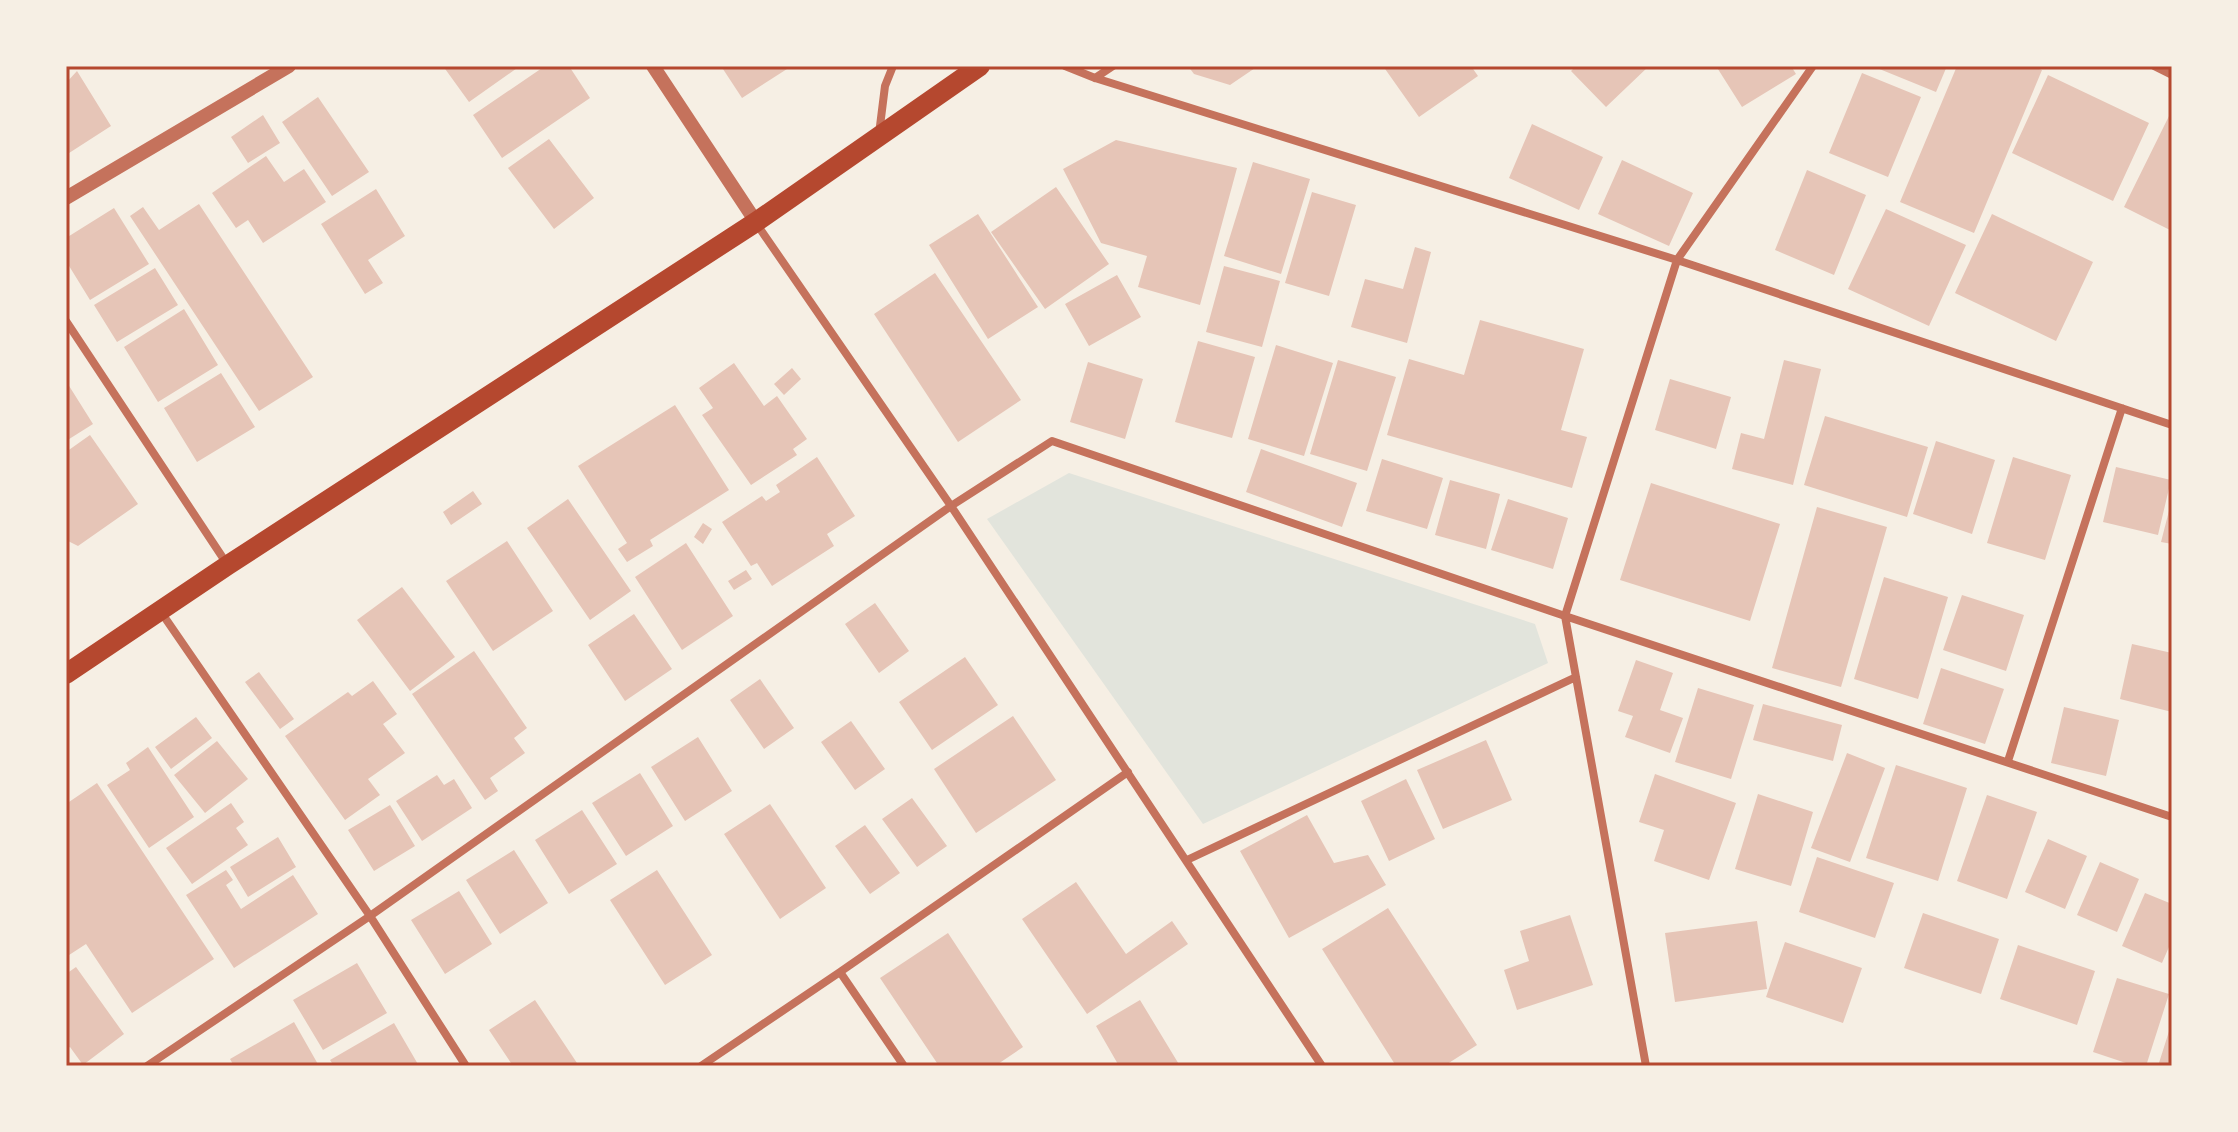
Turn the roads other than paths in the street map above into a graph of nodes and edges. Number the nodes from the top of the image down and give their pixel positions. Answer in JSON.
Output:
{"nodes":[{"id":1,"x":289,"y":66,"type":"edge"},
{"id":2,"x":653,"y":66,"type":"edge"},
{"id":3,"x":893,"y":66,"type":"edge"},
{"id":4,"x":980,"y":66,"type":"edge"},
{"id":5,"x":1065,"y":66,"type":"edge"},
{"id":6,"x":1113,"y":66,"type":"edge"},
{"id":7,"x":1813,"y":66,"type":"edge"},
{"id":8,"x":2154,"y":66,"type":"edge"},
{"id":9,"x":2172,"y":75,"type":"edge"},
{"id":10,"x":1095,"y":78,"type":"junction"},
{"id":11,"x":879,"y":135,"type":"junction"},
{"id":12,"x":66,"y":198,"type":"edge"},
{"id":13,"x":756,"y":222,"type":"junction"},
{"id":14,"x":1677,"y":260,"type":"junction"},
{"id":15,"x":66,"y":321,"type":"edge"},
{"id":16,"x":2122,"y":408,"type":"junction"},
{"id":17,"x":2172,"y":425,"type":"edge"},
{"id":18,"x":951,"y":506,"type":"junction"},
{"id":19,"x":228,"y":565,"type":"junction"},
{"id":20,"x":159,"y":609,"type":"junction"},
{"id":21,"x":1565,"y":616,"type":"junction"},
{"id":22,"x":66,"y":674,"type":"edge"},
{"id":23,"x":1576,"y":677,"type":"junction"},
{"id":24,"x":2008,"y":761,"type":"junction"},
{"id":25,"x":1128,"y":772,"type":"junction"},
{"id":26,"x":2172,"y":817,"type":"edge"},
{"id":27,"x":1187,"y":860,"type":"junction"},
{"id":28,"x":370,"y":916,"type":"junction"},
{"id":29,"x":840,"y":972,"type":"junction"},
{"id":30,"x":147,"y":1066,"type":"edge"},
{"id":31,"x":466,"y":1066,"type":"edge"},
{"id":32,"x":701,"y":1066,"type":"edge"},
{"id":33,"x":904,"y":1066,"type":"edge"},
{"id":34,"x":1322,"y":1066,"type":"edge"},
{"id":35,"x":1646,"y":1066,"type":"edge"}],
"edges":[{"from":1,"to":12,"type":"street"},
{"from":2,"to":13,"type":"street"},
{"from":3,"to":11,"type":"street"},
{"from":4,"to":11,"type":"main road"},
{"from":5,"to":10,"type":"street"},
{"from":6,"to":10,"type":"street"},
{"from":7,"to":14,"type":"street"},
{"from":8,"to":9,"type":"street"},
{"from":10,"to":14,"type":"street"},
{"from":11,"to":13,"type":"main road"},
{"from":13,"to":18,"type":"street"},
{"from":13,"to":19,"type":"main road"},
{"from":14,"to":16,"type":"street"},
{"from":14,"to":21,"type":"street"},
{"from":15,"to":19,"type":"street"},
{"from":16,"to":17,"type":"street"},
{"from":16,"to":24,"type":"street"},
{"from":18,"to":21,"type":"street"},
{"from":18,"to":25,"type":"street"},
{"from":18,"to":28,"type":"street"},
{"from":19,"to":20,"type":"main road"},
{"from":20,"to":22,"type":"main road"},
{"from":20,"to":28,"type":"street"},
{"from":21,"to":23,"type":"street"},
{"from":21,"to":24,"type":"street"},
{"from":23,"to":27,"type":"street"},
{"from":23,"to":35,"type":"street"},
{"from":24,"to":26,"type":"street"},
{"from":25,"to":27,"type":"street"},
{"from":25,"to":29,"type":"street"},
{"from":27,"to":34,"type":"street"},
{"from":28,"to":30,"type":"street"},
{"from":28,"to":31,"type":"street"},
{"from":29,"to":32,"type":"street"},
{"from":29,"to":33,"type":"street"}]}
